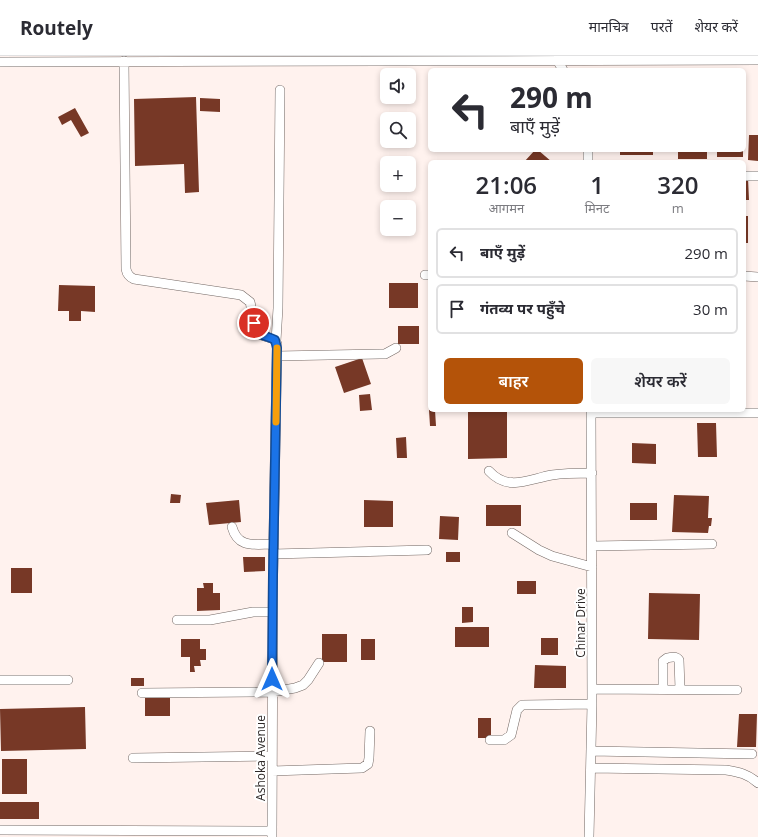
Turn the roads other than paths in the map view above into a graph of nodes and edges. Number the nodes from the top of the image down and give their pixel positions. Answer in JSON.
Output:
{"nodes":[{"id":1,"x":338,"y":58,"type":"edge"},
{"id":2,"x":350,"y":58,"type":"edge"},
{"id":3,"x":417,"y":58,"type":"edge"},
{"id":4,"x":511,"y":58,"type":"edge"},
{"id":5,"x":668,"y":58,"type":"edge"},
{"id":6,"x":249,"y":59,"type":"edge"},
{"id":7,"x":592,"y":59,"type":"edge"},
{"id":8,"x":119,"y":60,"type":"edge"},
{"id":9,"x":557,"y":60,"type":"junction"},
{"id":10,"x":758,"y":60,"type":"edge"},
{"id":11,"x":0,"y":62,"type":"edge"},
{"id":12,"x":562,"y":68,"type":"edge"},
{"id":13,"x":280,"y":90,"type":"dead end"},
{"id":14,"x":746,"y":176,"type":"edge"},
{"id":15,"x":758,"y":176,"type":"edge"},
{"id":16,"x":746,"y":276,"type":"edge"},
{"id":17,"x":758,"y":277,"type":"edge"},
{"id":18,"x":276,"y":342,"type":"junction"},
{"id":19,"x":396,"y":348,"type":"dead end"},
{"id":20,"x":278,"y":356,"type":"junction"},
{"id":21,"x":591,"y":412,"type":"edge"},
{"id":22,"x":758,"y":413,"type":"edge"},
{"id":23,"x":489,"y":470,"type":"dead end"},
{"id":24,"x":592,"y":473,"type":"junction"},
{"id":25,"x":232,"y":527,"type":"dead end"},
{"id":26,"x":512,"y":533,"type":"dead end"},
{"id":27,"x":273,"y":544,"type":"junction"},
{"id":28,"x":712,"y":544,"type":"dead end"},
{"id":29,"x":592,"y":546,"type":"junction"},
{"id":30,"x":427,"y":550,"type":"dead end"},
{"id":31,"x":273,"y":554,"type":"junction"},
{"id":32,"x":592,"y":567,"type":"junction"},
{"id":33,"x":272,"y":612,"type":"junction"},
{"id":34,"x":177,"y":620,"type":"dead end"},
{"id":35,"x":318,"y":663,"type":"dead end"},
{"id":36,"x":0,"y":680,"type":"edge"},
{"id":37,"x":68,"y":680,"type":"dead end"},
{"id":38,"x":592,"y":689,"type":"junction"},
{"id":39,"x":680,"y":689,"type":"junction"},
{"id":40,"x":663,"y":690,"type":"junction"},
{"id":41,"x":736,"y":690,"type":"dead end"},
{"id":42,"x":272,"y":692,"type":"junction"},
{"id":43,"x":142,"y":694,"type":"dead end"},
{"id":44,"x":592,"y":704,"type":"junction"},
{"id":45,"x":370,"y":731,"type":"dead end"},
{"id":46,"x":490,"y":740,"type":"dead end"},
{"id":47,"x":591,"y":751,"type":"junction"},
{"id":48,"x":752,"y":754,"type":"dead end"},
{"id":49,"x":272,"y":756,"type":"junction"},
{"id":50,"x":133,"y":758,"type":"dead end"},
{"id":51,"x":591,"y":768,"type":"junction"},
{"id":52,"x":272,"y":771,"type":"junction"},
{"id":53,"x":758,"y":783,"type":"edge"},
{"id":54,"x":0,"y":830,"type":"edge"},
{"id":55,"x":272,"y":834,"type":"edge"},
{"id":56,"x":590,"y":837,"type":"edge"}],
"edges":[{"from":1,"to":2,"type":"street"},
{"from":1,"to":6,"type":"street"},
{"from":2,"to":3,"type":"street"},
{"from":3,"to":4,"type":"street"},
{"from":4,"to":9,"type":"street"},
{"from":5,"to":7,"type":"street"},
{"from":5,"to":10,"type":"street"},
{"from":6,"to":8,"type":"street"},
{"from":7,"to":9,"type":"street"},
{"from":8,"to":11,"type":"street"},
{"from":8,"to":18,"type":"street"},
{"from":9,"to":12,"type":"street"},
{"from":13,"to":18,"type":"street","name":"Ashoka Avenue"},
{"from":14,"to":15,"type":"street"},
{"from":16,"to":17,"type":"street"},
{"from":18,"to":20,"type":"street","name":"Ashoka Avenue"},
{"from":19,"to":20,"type":"street"},
{"from":20,"to":27,"type":"street","name":"Ashoka Avenue"},
{"from":21,"to":22,"type":"street"},
{"from":21,"to":24,"type":"street","name":"Chinar Drive"},
{"from":23,"to":24,"type":"street"},
{"from":24,"to":29,"type":"street","name":"Chinar Drive"},
{"from":25,"to":27,"type":"street"},
{"from":26,"to":32,"type":"street"},
{"from":27,"to":31,"type":"street","name":"Ashoka Avenue"},
{"from":28,"to":29,"type":"street"},
{"from":29,"to":32,"type":"street","name":"Chinar Drive"},
{"from":30,"to":31,"type":"street"},
{"from":31,"to":33,"type":"street","name":"Ashoka Avenue"},
{"from":32,"to":38,"type":"street","name":"Chinar Drive"},
{"from":33,"to":34,"type":"street"},
{"from":33,"to":42,"type":"street","name":"Ashoka Avenue"},
{"from":35,"to":42,"type":"street"},
{"from":36,"to":37,"type":"street"},
{"from":38,"to":40,"type":"street"},
{"from":38,"to":44,"type":"street","name":"Chinar Drive"},
{"from":39,"to":40,"type":"street"},
{"from":39,"to":40,"type":"street"},
{"from":39,"to":41,"type":"street"},
{"from":42,"to":43,"type":"street"},
{"from":42,"to":49,"type":"street","name":"Ashoka Avenue"},
{"from":44,"to":46,"type":"street"},
{"from":44,"to":47,"type":"street","name":"Chinar Drive"},
{"from":45,"to":52,"type":"street"},
{"from":47,"to":48,"type":"street"},
{"from":47,"to":51,"type":"street","name":"Chinar Drive"},
{"from":49,"to":50,"type":"street"},
{"from":49,"to":52,"type":"street","name":"Ashoka Avenue"},
{"from":51,"to":53,"type":"street"},
{"from":51,"to":56,"type":"street","name":"Chinar Drive"},
{"from":52,"to":55,"type":"street","name":"Ashoka Avenue"},
{"from":54,"to":55,"type":"street"}]}
